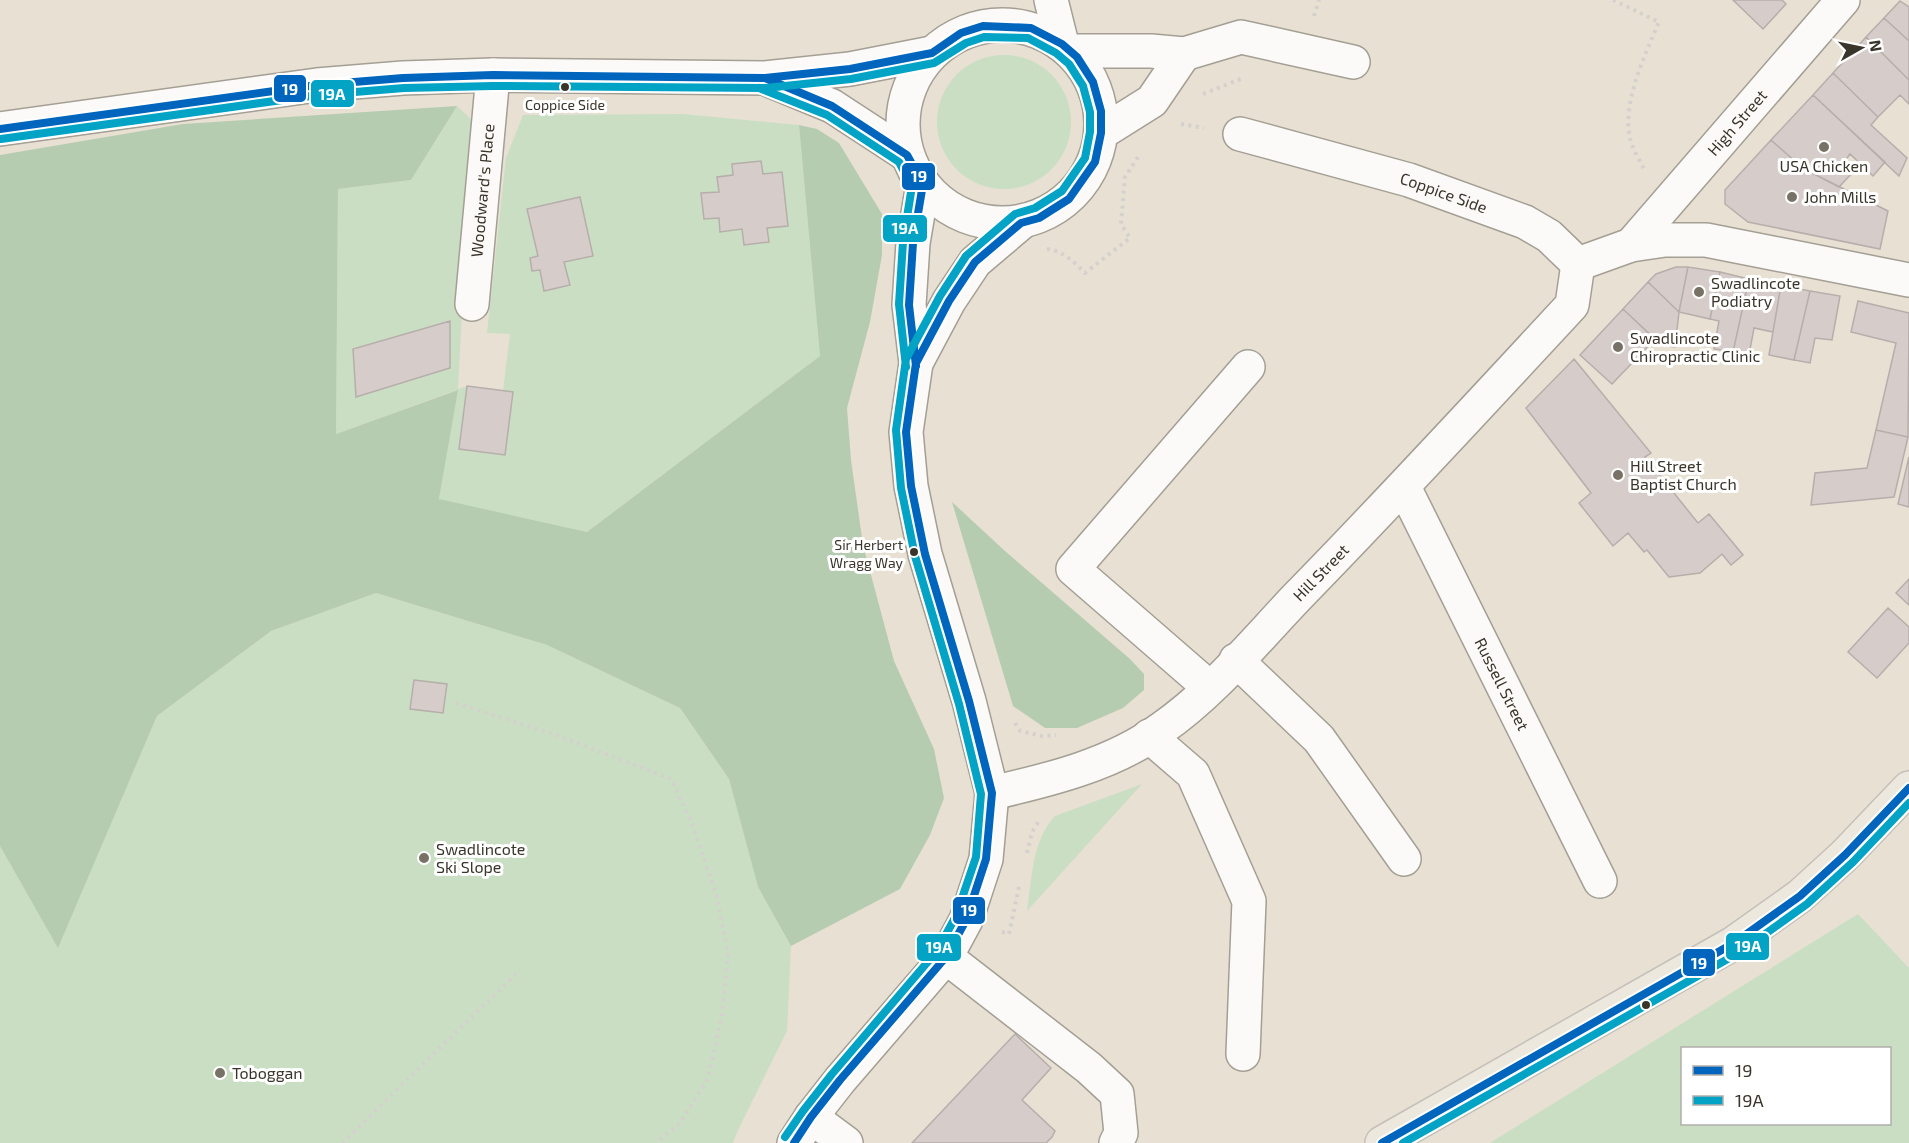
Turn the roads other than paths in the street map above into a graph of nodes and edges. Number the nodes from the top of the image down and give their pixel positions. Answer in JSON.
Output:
{"nodes":[{"id":1,"x":1051,"y":0,"type":"edge"},
{"id":2,"x":1843,"y":0,"type":"edge"},
{"id":3,"x":988,"y":13,"type":"edge"},
{"id":4,"x":1066,"y":48,"type":"junction"},
{"id":5,"x":932,"y":53,"type":"junction"},
{"id":6,"x":1184,"y":54,"type":"junction"},
{"id":7,"x":1353,"y":62,"type":"dead end"},
{"id":8,"x":493,"y":75,"type":"junction"},
{"id":9,"x":765,"y":78,"type":"junction"},
{"id":10,"x":0,"y":129,"type":"edge"},
{"id":11,"x":1101,"y":133,"type":"junction"},
{"id":12,"x":1240,"y":134,"type":"dead end"},
{"id":13,"x":907,"y":155,"type":"junction"},
{"id":14,"x":923,"y":184,"type":"junction"},
{"id":15,"x":1021,"y":223,"type":"junction"},
{"id":16,"x":1631,"y":244,"type":"junction"},
{"id":17,"x":1578,"y":264,"type":"junction"},
{"id":18,"x":1909,"y":280,"type":"edge"},
{"id":19,"x":472,"y":304,"type":"dead end"},
{"id":20,"x":916,"y":363,"type":"junction"},
{"id":21,"x":1248,"y":367,"type":"dead end"},
{"id":22,"x":1404,"y":487,"type":"junction"},
{"id":23,"x":1236,"y":660,"type":"junction"},
{"id":24,"x":1210,"y":688,"type":"junction"},
{"id":25,"x":1149,"y":736,"type":"junction"},
{"id":26,"x":1909,"y":788,"type":"edge"},
{"id":27,"x":992,"y":793,"type":"junction"},
{"id":28,"x":1404,"y":859,"type":"dead end"},
{"id":29,"x":1600,"y":881,"type":"dead end"},
{"id":30,"x":946,"y":957,"type":"junction"},
{"id":31,"x":1243,"y":1054,"type":"dead end"},
{"id":32,"x":803,"y":1130,"type":"edge"},
{"id":33,"x":846,"y":1143,"type":"edge"},
{"id":34,"x":1116,"y":1143,"type":"edge"},
{"id":35,"x":1382,"y":1143,"type":"edge"}],
"edges":[{"from":1,"to":4,"type":"street"},
{"from":2,"to":16,"type":"street","name":"High Street"},
{"from":3,"to":4,"type":"street"},
{"from":3,"to":5,"type":"street"},
{"from":4,"to":6,"type":"street"},
{"from":4,"to":11,"type":"street"},
{"from":5,"to":9,"type":"street"},
{"from":5,"to":13,"type":"street"},
{"from":6,"to":7,"type":"street"},
{"from":6,"to":11,"type":"street"},
{"from":8,"to":9,"type":"street"},
{"from":8,"to":10,"type":"street"},
{"from":8,"to":19,"type":"street","name":"Woodward's Place"},
{"from":9,"to":13,"type":"street"},
{"from":11,"to":15,"type":"street"},
{"from":12,"to":17,"type":"street","name":"Coppice Side"},
{"from":13,"to":14,"type":"street"},
{"from":14,"to":15,"type":"street"},
{"from":14,"to":20,"type":"street"},
{"from":15,"to":20,"type":"street"},
{"from":16,"to":17,"type":"street"},
{"from":16,"to":18,"type":"street"},
{"from":17,"to":22,"type":"street","name":"Hill Street"},
{"from":20,"to":27,"type":"street"},
{"from":21,"to":24,"type":"street"},
{"from":22,"to":23,"type":"street","name":"Hill Street"},
{"from":22,"to":29,"type":"street","name":"Russell Street"},
{"from":23,"to":24,"type":"street","name":"Hill Street"},
{"from":23,"to":28,"type":"street"},
{"from":24,"to":25,"type":"street","name":"Hill Street"},
{"from":25,"to":27,"type":"street","name":"Hill Street"},
{"from":25,"to":31,"type":"street"},
{"from":26,"to":35,"type":"main road"},
{"from":27,"to":30,"type":"street"},
{"from":30,"to":32,"type":"street"},
{"from":30,"to":34,"type":"street"},
{"from":32,"to":33,"type":"street"}]}
